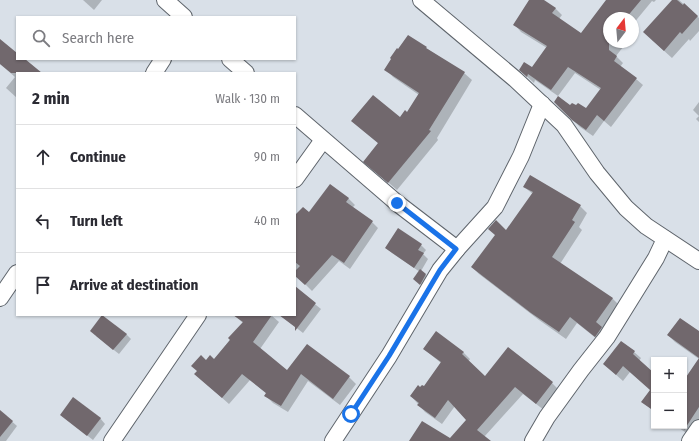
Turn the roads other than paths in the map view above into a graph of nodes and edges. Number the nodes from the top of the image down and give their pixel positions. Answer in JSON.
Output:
{"nodes":[{"id":1,"x":165,"y":0,"type":"edge"},
{"id":2,"x":422,"y":0,"type":"edge"},
{"id":3,"x":183,"y":16,"type":"edge"},
{"id":4,"x":162,"y":60,"type":"edge"},
{"id":5,"x":231,"y":60,"type":"edge"},
{"id":6,"x":155,"y":72,"type":"edge"},
{"id":7,"x":245,"y":72,"type":"edge"},
{"id":8,"x":542,"y":104,"type":"junction"},
{"id":9,"x":296,"y":116,"type":"edge"},
{"id":10,"x":323,"y":140,"type":"junction"},
{"id":11,"x":296,"y":178,"type":"edge"},
{"id":12,"x":665,"y":239,"type":"junction"},
{"id":13,"x":456,"y":249,"type":"junction"},
{"id":14,"x":699,"y":261,"type":"edge"},
{"id":15,"x":16,"y":274,"type":"edge"},
{"id":16,"x":0,"y":298,"type":"edge"},
{"id":17,"x":197,"y":316,"type":"edge"},
{"id":18,"x":699,"y":428,"type":"edge"},
{"id":19,"x":112,"y":441,"type":"edge"},
{"id":20,"x":333,"y":441,"type":"edge"},
{"id":21,"x":533,"y":441,"type":"edge"},
{"id":22,"x":690,"y":441,"type":"edge"}],
"edges":[{"from":1,"to":3,"type":"street"},
{"from":2,"to":8,"type":"street"},
{"from":4,"to":6,"type":"street"},
{"from":5,"to":7,"type":"street"},
{"from":8,"to":12,"type":"street"},
{"from":8,"to":13,"type":"street"},
{"from":9,"to":10,"type":"street"},
{"from":10,"to":11,"type":"street"},
{"from":10,"to":13,"type":"street"},
{"from":12,"to":14,"type":"street"},
{"from":12,"to":21,"type":"street"},
{"from":13,"to":20,"type":"street"},
{"from":15,"to":16,"type":"street"},
{"from":17,"to":19,"type":"street"},
{"from":18,"to":22,"type":"street"}]}
